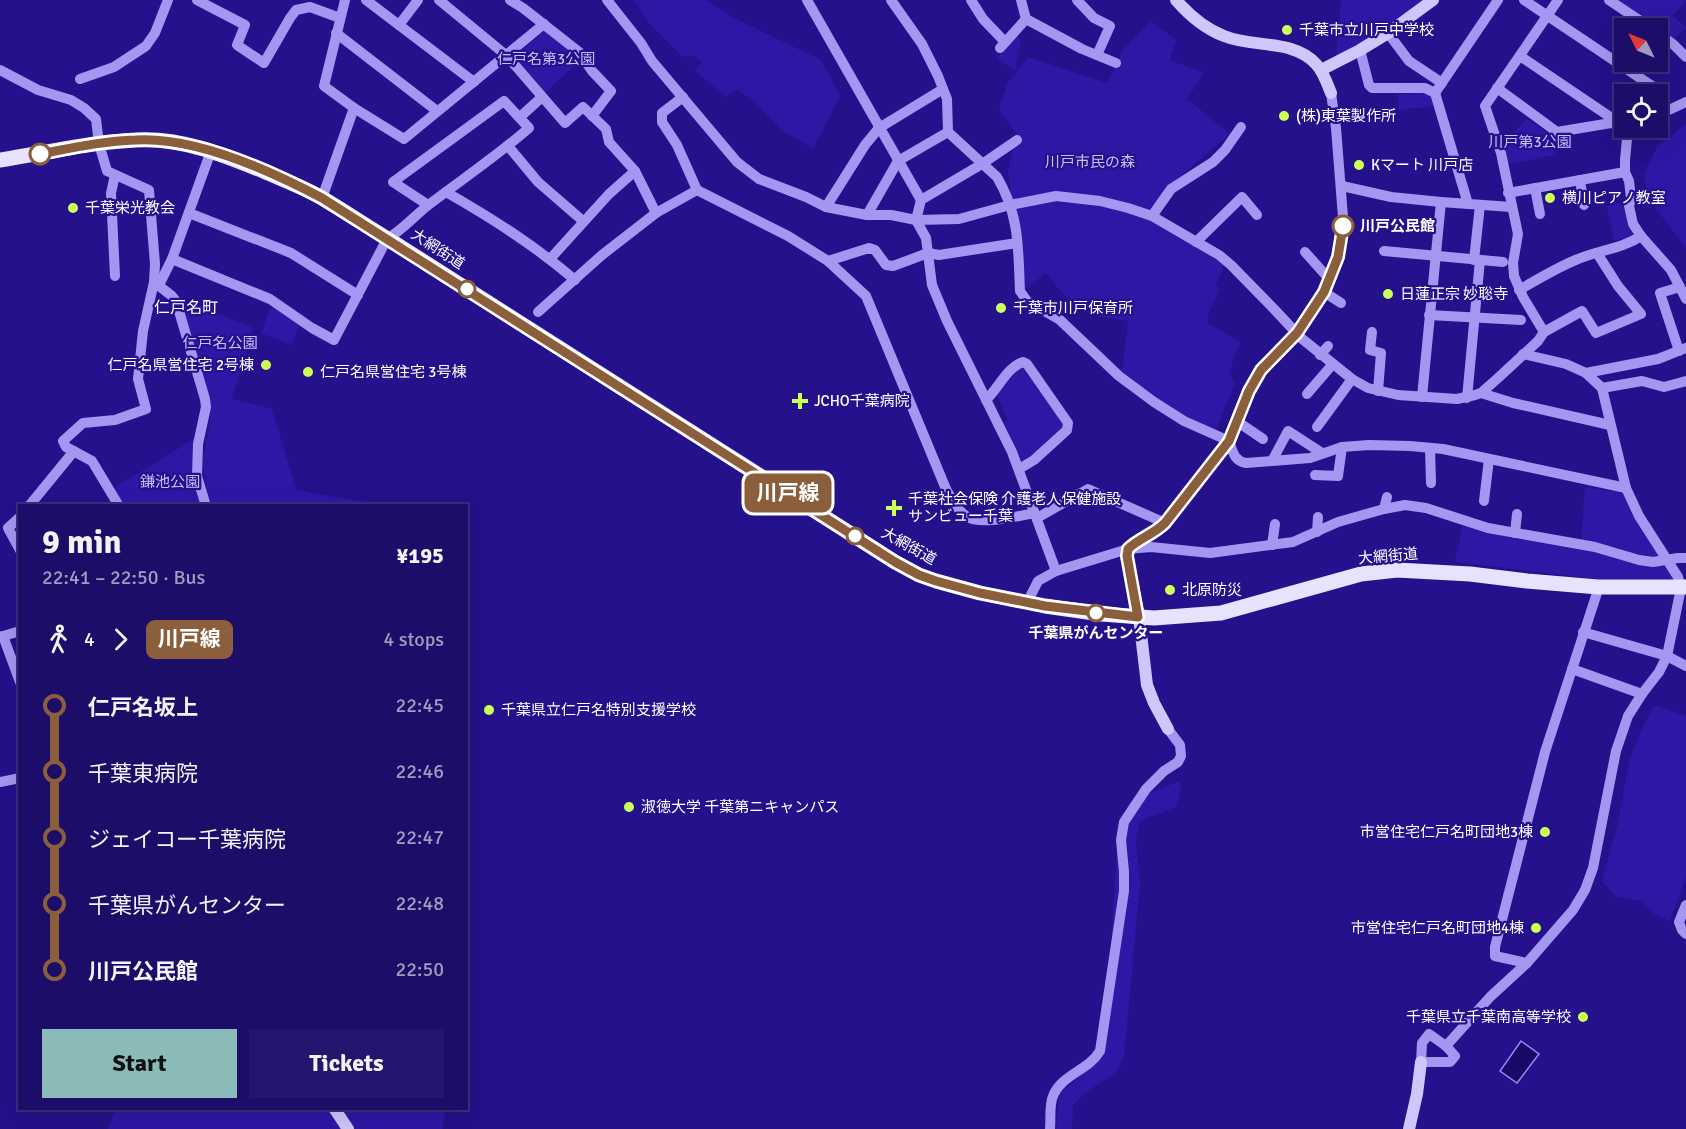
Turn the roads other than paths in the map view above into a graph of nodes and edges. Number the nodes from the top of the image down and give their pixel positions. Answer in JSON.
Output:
{"nodes":[{"id":1,"x":168,"y":0,"type":"edge"},
{"id":2,"x":197,"y":0,"type":"edge"},
{"id":3,"x":345,"y":0,"type":"edge"},
{"id":4,"x":366,"y":0,"type":"edge"},
{"id":5,"x":418,"y":0,"type":"edge"},
{"id":6,"x":439,"y":0,"type":"edge"},
{"id":7,"x":510,"y":0,"type":"edge"},
{"id":8,"x":607,"y":0,"type":"edge"},
{"id":9,"x":807,"y":0,"type":"edge"},
{"id":10,"x":891,"y":0,"type":"edge"},
{"id":11,"x":971,"y":0,"type":"edge"},
{"id":12,"x":1021,"y":0,"type":"edge"},
{"id":13,"x":1077,"y":0,"type":"edge"},
{"id":14,"x":1176,"y":0,"type":"edge"},
{"id":15,"x":1433,"y":0,"type":"edge"},
{"id":16,"x":1498,"y":0,"type":"edge"},
{"id":17,"x":1524,"y":0,"type":"edge"},
{"id":18,"x":1558,"y":0,"type":"edge"},
{"id":19,"x":1609,"y":0,"type":"edge"},
{"id":20,"x":1547,"y":16,"type":"junction"},
{"id":21,"x":340,"y":18,"type":"junction"},
{"id":22,"x":1026,"y":18,"type":"junction"},
{"id":23,"x":1636,"y":18,"type":"edge"},
{"id":24,"x":544,"y":24,"type":"junction"},
{"id":25,"x":399,"y":25,"type":"junction"},
{"id":26,"x":336,"y":33,"type":"junction"},
{"id":27,"x":1388,"y":33,"type":"junction"},
{"id":28,"x":1668,"y":40,"type":"edge"},
{"id":29,"x":1360,"y":50,"type":"junction"},
{"id":30,"x":1097,"y":55,"type":"junction"},
{"id":31,"x":507,"y":56,"type":"junction"},
{"id":32,"x":1520,"y":56,"type":"junction"},
{"id":33,"x":1686,"y":57,"type":"edge"},
{"id":34,"x":1116,"y":63,"type":"dead end"},
{"id":35,"x":0,"y":70,"type":"edge"},
{"id":36,"x":1321,"y":70,"type":"junction"},
{"id":37,"x":80,"y":80,"type":"dead end"},
{"id":38,"x":474,"y":82,"type":"junction"},
{"id":39,"x":1649,"y":84,"type":"edge"},
{"id":40,"x":1438,"y":88,"type":"junction"},
{"id":41,"x":1497,"y":88,"type":"junction"},
{"id":42,"x":944,"y":89,"type":"junction"},
{"id":43,"x":1331,"y":93,"type":"joint"},
{"id":44,"x":542,"y":97,"type":"junction"},
{"id":45,"x":683,"y":97,"type":"junction"},
{"id":46,"x":1686,"y":102,"type":"edge"},
{"id":47,"x":354,"y":108,"type":"junction"},
{"id":48,"x":1668,"y":110,"type":"edge"},
{"id":49,"x":437,"y":111,"type":"junction"},
{"id":50,"x":592,"y":116,"type":"junction"},
{"id":51,"x":520,"y":117,"type":"junction"},
{"id":52,"x":1614,"y":119,"type":"edge"},
{"id":53,"x":1614,"y":124,"type":"edge"},
{"id":54,"x":1241,"y":127,"type":"dead end"},
{"id":55,"x":879,"y":128,"type":"junction"},
{"id":56,"x":948,"y":132,"type":"junction"},
{"id":57,"x":1626,"y":138,"type":"edge"},
{"id":58,"x":1017,"y":140,"type":"dead end"},
{"id":59,"x":99,"y":144,"type":"junction"},
{"id":60,"x":508,"y":146,"type":"junction"},
{"id":61,"x":211,"y":151,"type":"junction"},
{"id":62,"x":0,"y":160,"type":"edge"},
{"id":63,"x":898,"y":161,"type":"junction"},
{"id":64,"x":982,"y":164,"type":"junction"},
{"id":65,"x":634,"y":171,"type":"junction"},
{"id":66,"x":1626,"y":172,"type":"junction"},
{"id":67,"x":115,"y":175,"type":"junction"},
{"id":68,"x":1580,"y":180,"type":"junction"},
{"id":69,"x":1342,"y":186,"type":"junction"},
{"id":70,"x":1535,"y":188,"type":"junction"},
{"id":71,"x":697,"y":190,"type":"junction"},
{"id":72,"x":446,"y":192,"type":"junction"},
{"id":73,"x":1508,"y":193,"type":"junction"},
{"id":74,"x":322,"y":198,"type":"junction"},
{"id":75,"x":921,"y":200,"type":"junction"},
{"id":76,"x":1441,"y":202,"type":"junction"},
{"id":77,"x":1468,"y":204,"type":"junction"},
{"id":78,"x":428,"y":205,"type":"junction"},
{"id":79,"x":1010,"y":205,"type":"junction"},
{"id":80,"x":1480,"y":205,"type":"junction"},
{"id":81,"x":1584,"y":205,"type":"dead end"},
{"id":82,"x":826,"y":207,"type":"junction"},
{"id":83,"x":1511,"y":207,"type":"junction"},
{"id":84,"x":189,"y":213,"type":"junction"},
{"id":85,"x":656,"y":213,"type":"junction"},
{"id":86,"x":1257,"y":214,"type":"dead end"},
{"id":87,"x":1540,"y":214,"type":"dead end"},
{"id":88,"x":867,"y":215,"type":"junction"},
{"id":89,"x":1152,"y":216,"type":"junction"},
{"id":90,"x":916,"y":220,"type":"junction"},
{"id":91,"x":583,"y":221,"type":"junction"},
{"id":92,"x":1641,"y":236,"type":"junction"},
{"id":93,"x":387,"y":239,"type":"junction"},
{"id":94,"x":1196,"y":242,"type":"junction"},
{"id":95,"x":1017,"y":243,"type":"junction"},
{"id":96,"x":1384,"y":251,"type":"dead end"},
{"id":97,"x":1305,"y":252,"type":"dead end"},
{"id":98,"x":1597,"y":253,"type":"junction"},
{"id":99,"x":928,"y":254,"type":"junction"},
{"id":100,"x":1435,"y":256,"type":"junction"},
{"id":101,"x":172,"y":259,"type":"junction"},
{"id":102,"x":550,"y":259,"type":"junction"},
{"id":103,"x":1477,"y":260,"type":"junction"},
{"id":104,"x":828,"y":261,"type":"junction"},
{"id":105,"x":1503,"y":262,"type":"dead end"},
{"id":106,"x":115,"y":276,"type":"dead end"},
{"id":107,"x":575,"y":280,"type":"junction"},
{"id":108,"x":1330,"y":280,"type":"junction"},
{"id":109,"x":157,"y":283,"type":"junction"},
{"id":110,"x":1680,"y":287,"type":"junction"},
{"id":111,"x":1519,"y":290,"type":"junction"},
{"id":112,"x":1324,"y":292,"type":"junction"},
{"id":113,"x":358,"y":295,"type":"junction"},
{"id":114,"x":1686,"y":299,"type":"edge"},
{"id":115,"x":1341,"y":303,"type":"dead end"},
{"id":116,"x":538,"y":312,"type":"dead end"},
{"id":117,"x":1429,"y":315,"type":"junction"},
{"id":118,"x":1475,"y":317,"type":"junction"},
{"id":119,"x":1521,"y":320,"type":"dead end"},
{"id":120,"x":1372,"y":332,"type":"dead end"},
{"id":121,"x":1544,"y":332,"type":"junction"},
{"id":122,"x":1297,"y":333,"type":"junction"},
{"id":123,"x":1328,"y":346,"type":"dead end"},
{"id":124,"x":1683,"y":350,"type":"edge"},
{"id":125,"x":1523,"y":354,"type":"junction"},
{"id":126,"x":1320,"y":355,"type":"junction"},
{"id":127,"x":1332,"y":364,"type":"junction"},
{"id":128,"x":1586,"y":373,"type":"junction"},
{"id":129,"x":1352,"y":379,"type":"junction"},
{"id":130,"x":1686,"y":381,"type":"edge"},
{"id":131,"x":1602,"y":388,"type":"junction"},
{"id":132,"x":1378,"y":391,"type":"junction"},
{"id":133,"x":1481,"y":393,"type":"junction"},
{"id":134,"x":1307,"y":394,"type":"dead end"},
{"id":135,"x":1422,"y":397,"type":"junction"},
{"id":136,"x":1467,"y":398,"type":"junction"},
{"id":137,"x":986,"y":400,"type":"junction"},
{"id":138,"x":1238,"y":422,"type":"junction"},
{"id":139,"x":1610,"y":424,"type":"junction"},
{"id":140,"x":1317,"y":427,"type":"dead end"},
{"id":141,"x":1263,"y":439,"type":"dead end"},
{"id":142,"x":1229,"y":441,"type":"junction"},
{"id":143,"x":1342,"y":447,"type":"junction"},
{"id":144,"x":1430,"y":448,"type":"junction"},
{"id":145,"x":74,"y":451,"type":"junction"},
{"id":146,"x":1322,"y":453,"type":"junction"},
{"id":147,"x":1489,"y":459,"type":"junction"},
{"id":148,"x":1272,"y":461,"type":"junction"},
{"id":149,"x":1019,"y":469,"type":"junction"},
{"id":150,"x":1315,"y":475,"type":"dead end"},
{"id":151,"x":1431,"y":483,"type":"dead end"},
{"id":152,"x":1626,"y":488,"type":"junction"},
{"id":153,"x":1387,"y":497,"type":"dead end"},
{"id":154,"x":1484,"y":501,"type":"dead end"},
{"id":155,"x":31,"y":504,"type":"edge"},
{"id":156,"x":118,"y":504,"type":"edge"},
{"id":157,"x":205,"y":504,"type":"edge"},
{"id":158,"x":1384,"y":509,"type":"junction"},
{"id":159,"x":1517,"y":514,"type":"dead end"},
{"id":160,"x":1036,"y":516,"type":"junction"},
{"id":161,"x":1318,"y":517,"type":"dead end"},
{"id":162,"x":18,"y":519,"type":"edge"},
{"id":163,"x":1165,"y":523,"type":"junction"},
{"id":164,"x":1275,"y":524,"type":"dead end"},
{"id":165,"x":1317,"y":532,"type":"junction"},
{"id":166,"x":1515,"y":533,"type":"junction"},
{"id":167,"x":1272,"y":545,"type":"junction"},
{"id":168,"x":18,"y":546,"type":"edge"},
{"id":169,"x":1128,"y":549,"type":"junction"},
{"id":170,"x":1686,"y":558,"type":"edge"},
{"id":171,"x":1668,"y":561,"type":"junction"},
{"id":172,"x":1056,"y":571,"type":"junction"},
{"id":173,"x":1130,"y":571,"type":"joint"},
{"id":174,"x":1598,"y":587,"type":"junction"},
{"id":175,"x":1683,"y":588,"type":"edge"},
{"id":176,"x":1027,"y":603,"type":"junction"},
{"id":177,"x":1138,"y":617,"type":"junction"},
{"id":178,"x":18,"y":632,"type":"edge"},
{"id":179,"x":1583,"y":632,"type":"junction"},
{"id":180,"x":1,"y":636,"type":"edge"},
{"id":181,"x":1666,"y":656,"type":"junction"},
{"id":182,"x":1686,"y":666,"type":"edge"},
{"id":183,"x":1572,"y":669,"type":"junction"},
{"id":184,"x":18,"y":677,"type":"edge"},
{"id":185,"x":1642,"y":694,"type":"junction"},
{"id":186,"x":1168,"y":729,"type":"joint"},
{"id":187,"x":18,"y":778,"type":"edge"},
{"id":188,"x":0,"y":782,"type":"edge"},
{"id":189,"x":1686,"y":905,"type":"edge"},
{"id":190,"x":1686,"y":934,"type":"edge"},
{"id":191,"x":1527,"y":963,"type":"junction"},
{"id":192,"x":1446,"y":1046,"type":"junction"},
{"id":193,"x":1421,"y":1062,"type":"junction"},
{"id":194,"x":335,"y":1110,"type":"edge"},
{"id":195,"x":348,"y":1129,"type":"edge"},
{"id":196,"x":1050,"y":1129,"type":"edge"},
{"id":197,"x":1409,"y":1129,"type":"edge"}],
"edges":[{"from":1,"to":37,"type":"street"},
{"from":2,"to":21,"type":"street"},
{"from":3,"to":21,"type":"street"},
{"from":4,"to":25,"type":"street"},
{"from":5,"to":25,"type":"street"},
{"from":6,"to":31,"type":"street"},
{"from":7,"to":24,"type":"street"},
{"from":8,"to":45,"type":"street"},
{"from":9,"to":55,"type":"street"},
{"from":10,"to":42,"type":"street"},
{"from":11,"to":22,"type":"street"},
{"from":12,"to":22,"type":"street"},
{"from":13,"to":30,"type":"street"},
{"from":14,"to":36,"type":"street"},
{"from":15,"to":27,"type":"street"},
{"from":16,"to":40,"type":"street"},
{"from":17,"to":20,"type":"street"},
{"from":18,"to":20,"type":"street"},
{"from":19,"to":23,"type":"street"},
{"from":20,"to":32,"type":"street"},
{"from":20,"to":39,"type":"street"},
{"from":21,"to":26,"type":"street"},
{"from":22,"to":30,"type":"street"},
{"from":24,"to":31,"type":"street"},
{"from":24,"to":50,"type":"street"},
{"from":25,"to":38,"type":"street"},
{"from":26,"to":47,"type":"street"},
{"from":26,"to":49,"type":"street"},
{"from":27,"to":29,"type":"street"},
{"from":27,"to":40,"type":"street"},
{"from":28,"to":33,"type":"street"},
{"from":29,"to":36,"type":"street"},
{"from":29,"to":40,"type":"street"},
{"from":30,"to":34,"type":"street"},
{"from":31,"to":38,"type":"street"},
{"from":31,"to":44,"type":"street"},
{"from":32,"to":41,"type":"street"},
{"from":32,"to":52,"type":"street"},
{"from":35,"to":59,"type":"street"},
{"from":36,"to":43,"type":"street"},
{"from":38,"to":49,"type":"street"},
{"from":40,"to":77,"type":"street"},
{"from":41,"to":53,"type":"street"},
{"from":41,"to":73,"type":"street"},
{"from":42,"to":55,"type":"street"},
{"from":42,"to":56,"type":"street"},
{"from":43,"to":69,"type":"street"},
{"from":44,"to":50,"type":"street"},
{"from":44,"to":51,"type":"street"},
{"from":45,"to":71,"type":"street"},
{"from":45,"to":82,"type":"street"},
{"from":46,"to":48,"type":"street"},
{"from":47,"to":49,"type":"street"},
{"from":47,"to":74,"type":"street"},
{"from":50,"to":65,"type":"street"},
{"from":51,"to":60,"type":"street"},
{"from":51,"to":78,"type":"street"},
{"from":54,"to":89,"type":"street"},
{"from":55,"to":63,"type":"street"},
{"from":55,"to":82,"type":"street"},
{"from":56,"to":63,"type":"street"},
{"from":56,"to":64,"type":"street"},
{"from":57,"to":66,"type":"street"},
{"from":58,"to":64,"type":"street"},
{"from":59,"to":61,"type":"main road","name":"大網街道"},
{"from":59,"to":62,"type":"main road","name":"大網街道"},
{"from":59,"to":67,"type":"street"},
{"from":60,"to":72,"type":"street"},
{"from":60,"to":91,"type":"street"},
{"from":61,"to":74,"type":"main road","name":"大網街道"},
{"from":61,"to":84,"type":"street"},
{"from":63,"to":75,"type":"street"},
{"from":63,"to":88,"type":"street"},
{"from":64,"to":75,"type":"street"},
{"from":64,"to":79,"type":"street"},
{"from":65,"to":85,"type":"street"},
{"from":65,"to":91,"type":"street"},
{"from":66,"to":68,"type":"street"},
{"from":66,"to":92,"type":"street"},
{"from":67,"to":106,"type":"street"},
{"from":67,"to":109,"type":"street"},
{"from":68,"to":70,"type":"street"},
{"from":68,"to":81,"type":"street"},
{"from":69,"to":76,"type":"street"},
{"from":69,"to":108,"type":"street"},
{"from":70,"to":73,"type":"street"},
{"from":70,"to":87,"type":"street"},
{"from":71,"to":85,"type":"street"},
{"from":71,"to":104,"type":"street"},
{"from":72,"to":78,"type":"street"},
{"from":72,"to":102,"type":"street"},
{"from":73,"to":83,"type":"street"},
{"from":74,"to":93,"type":"main road","name":"大網街道"},
{"from":75,"to":90,"type":"street"},
{"from":76,"to":77,"type":"street"},
{"from":76,"to":100,"type":"street"},
{"from":77,"to":80,"type":"street"},
{"from":78,"to":93,"type":"street"},
{"from":79,"to":89,"type":"street"},
{"from":79,"to":90,"type":"street"},
{"from":79,"to":95,"type":"street"},
{"from":80,"to":83,"type":"street"},
{"from":80,"to":103,"type":"street"},
{"from":82,"to":88,"type":"street"},
{"from":83,"to":111,"type":"street"},
{"from":84,"to":101,"type":"street"},
{"from":84,"to":113,"type":"street"},
{"from":85,"to":107,"type":"street"},
{"from":86,"to":94,"type":"street"},
{"from":88,"to":90,"type":"street"},
{"from":89,"to":94,"type":"street"},
{"from":90,"to":99,"type":"street"},
{"from":91,"to":102,"type":"street"},
{"from":92,"to":98,"type":"street"},
{"from":92,"to":110,"type":"street"},
{"from":93,"to":113,"type":"street"},
{"from":93,"to":176,"type":"main road","name":"大網街道"},
{"from":94,"to":122,"type":"street"},
{"from":95,"to":99,"type":"street"},
{"from":95,"to":142,"type":"street"},
{"from":96,"to":100,"type":"street"},
{"from":97,"to":108,"type":"street"},
{"from":98,"to":111,"type":"street"},
{"from":98,"to":121,"type":"street"},
{"from":99,"to":104,"type":"street"},
{"from":99,"to":137,"type":"street"},
{"from":100,"to":103,"type":"street"},
{"from":100,"to":117,"type":"street"},
{"from":101,"to":109,"type":"street"},
{"from":101,"to":113,"type":"street"},
{"from":102,"to":107,"type":"street"},
{"from":103,"to":105,"type":"street"},
{"from":103,"to":118,"type":"street"},
{"from":104,"to":160,"type":"street"},
{"from":107,"to":116,"type":"street"},
{"from":108,"to":112,"type":"street"},
{"from":109,"to":145,"type":"street"},
{"from":109,"to":157,"type":"street"},
{"from":110,"to":114,"type":"street"},
{"from":110,"to":124,"type":"street"},
{"from":111,"to":121,"type":"street"},
{"from":112,"to":115,"type":"street"},
{"from":112,"to":122,"type":"street"},
{"from":117,"to":118,"type":"street"},
{"from":117,"to":135,"type":"street"},
{"from":118,"to":119,"type":"street"},
{"from":118,"to":136,"type":"street"},
{"from":120,"to":132,"type":"street"},
{"from":121,"to":125,"type":"street"},
{"from":122,"to":126,"type":"street"},
{"from":122,"to":138,"type":"street"},
{"from":123,"to":126,"type":"street"},
{"from":124,"to":128,"type":"street"},
{"from":125,"to":128,"type":"street"},
{"from":125,"to":133,"type":"street"},
{"from":126,"to":127,"type":"street"},
{"from":127,"to":129,"type":"street"},
{"from":127,"to":134,"type":"street"},
{"from":128,"to":131,"type":"street"},
{"from":129,"to":132,"type":"street"},
{"from":129,"to":140,"type":"street"},
{"from":130,"to":131,"type":"street"},
{"from":131,"to":139,"type":"street"},
{"from":132,"to":135,"type":"street"},
{"from":133,"to":136,"type":"street"},
{"from":133,"to":139,"type":"street"},
{"from":135,"to":136,"type":"street"},
{"from":137,"to":149,"type":"street"},
{"from":137,"to":149,"type":"street"},
{"from":138,"to":141,"type":"street"},
{"from":138,"to":142,"type":"street"},
{"from":139,"to":152,"type":"street"},
{"from":142,"to":148,"type":"street"},
{"from":142,"to":163,"type":"street"},
{"from":143,"to":144,"type":"street"},
{"from":143,"to":146,"type":"street"},
{"from":143,"to":150,"type":"street"},
{"from":144,"to":147,"type":"street"},
{"from":144,"to":151,"type":"street"},
{"from":145,"to":155,"type":"street"},
{"from":145,"to":156,"type":"street"},
{"from":146,"to":148,"type":"street"},
{"from":146,"to":148,"type":"street"},
{"from":147,"to":152,"type":"street"},
{"from":147,"to":154,"type":"street"},
{"from":149,"to":160,"type":"street"},
{"from":152,"to":171,"type":"street"},
{"from":153,"to":158,"type":"street"},
{"from":158,"to":165,"type":"street"},
{"from":158,"to":166,"type":"street"},
{"from":159,"to":166,"type":"street"},
{"from":160,"to":163,"type":"street"},
{"from":160,"to":172,"type":"street"},
{"from":161,"to":165,"type":"street"},
{"from":162,"to":168,"type":"street"},
{"from":163,"to":169,"type":"street"},
{"from":164,"to":167,"type":"street"},
{"from":165,"to":167,"type":"street"},
{"from":166,"to":171,"type":"street"},
{"from":167,"to":169,"type":"street"},
{"from":169,"to":172,"type":"street"},
{"from":169,"to":173,"type":"street"},
{"from":170,"to":171,"type":"street"},
{"from":171,"to":175,"type":"street"},
{"from":172,"to":176,"type":"street"},
{"from":173,"to":177,"type":"street"},
{"from":174,"to":175,"type":"main road","name":"大網街道"},
{"from":174,"to":177,"type":"main road","name":"大網街道"},
{"from":174,"to":179,"type":"street"},
{"from":175,"to":181,"type":"street"},
{"from":176,"to":177,"type":"main road","name":"大網街道"},
{"from":177,"to":186,"type":"street"},
{"from":178,"to":180,"type":"street"},
{"from":179,"to":181,"type":"street"},
{"from":179,"to":183,"type":"street"},
{"from":180,"to":184,"type":"street"},
{"from":181,"to":182,"type":"street"},
{"from":181,"to":185,"type":"street"},
{"from":183,"to":185,"type":"street"},
{"from":183,"to":191,"type":"street"},
{"from":185,"to":191,"type":"street"},
{"from":186,"to":196,"type":"street"},
{"from":187,"to":188,"type":"street"},
{"from":189,"to":190,"type":"street"},
{"from":191,"to":192,"type":"street"},
{"from":192,"to":193,"type":"street"},
{"from":192,"to":193,"type":"street"},
{"from":193,"to":197,"type":"street"},
{"from":194,"to":195,"type":"street"}]}
